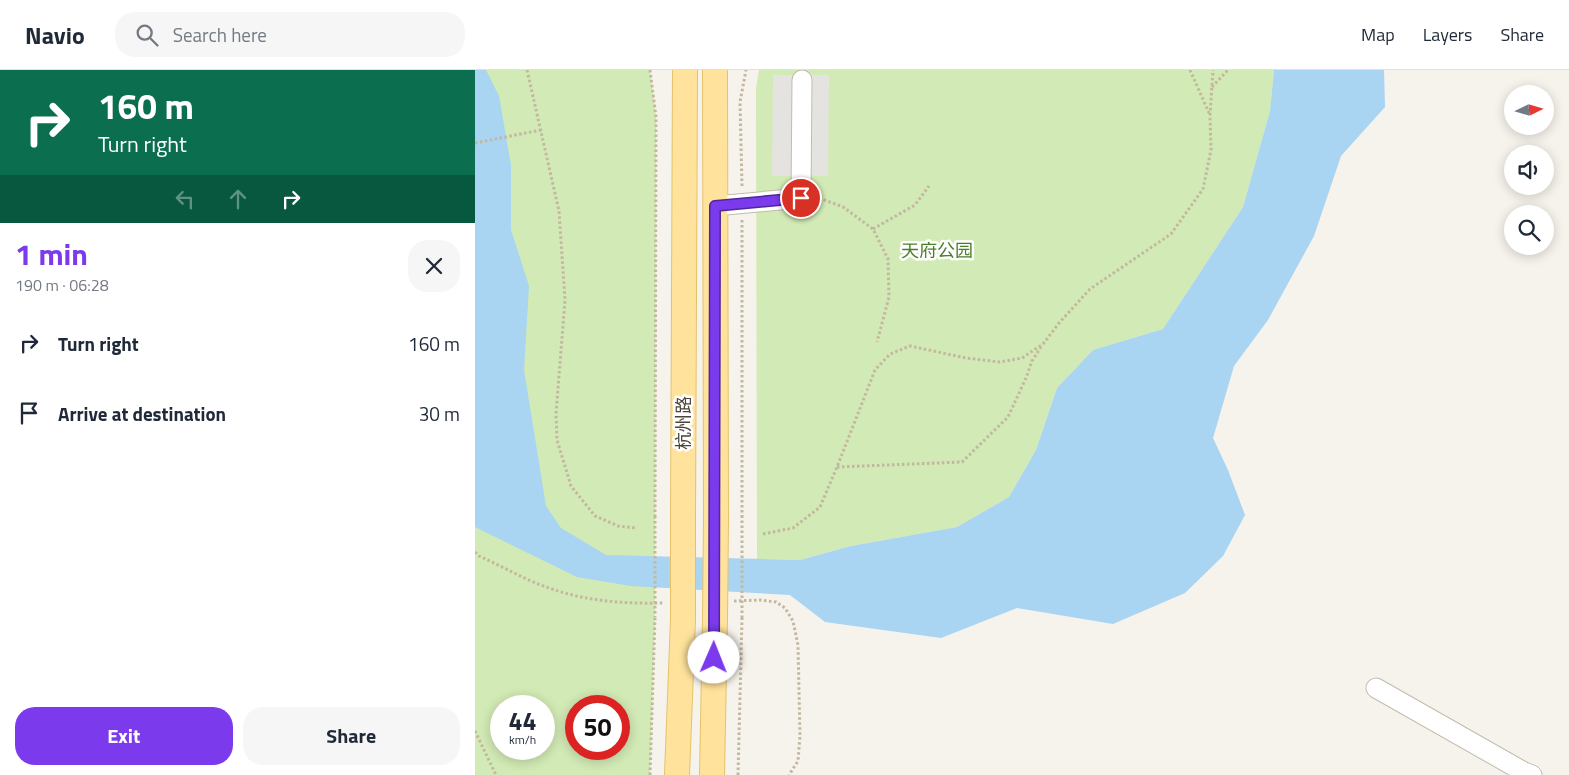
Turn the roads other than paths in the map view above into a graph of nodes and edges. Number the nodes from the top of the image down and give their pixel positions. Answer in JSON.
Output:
{"nodes":[{"id":1,"x":685,"y":70,"type":"edge"},
{"id":2,"x":715,"y":70,"type":"edge"},
{"id":3,"x":802,"y":80,"type":"dead end"},
{"id":4,"x":715,"y":206,"type":"junction"},
{"id":5,"x":1376,"y":688,"type":"dead end"},
{"id":6,"x":677,"y":775,"type":"edge"},
{"id":7,"x":712,"y":775,"type":"edge"},
{"id":8,"x":1532,"y":775,"type":"edge"}],
"edges":[{"from":1,"to":6,"type":"main road","name":"杭州路","bridge":true},
{"from":2,"to":4,"type":"main road","name":"杭州路"},
{"from":3,"to":4,"type":"street"},
{"from":4,"to":7,"type":"main road","name":"杭州路","bridge":true},
{"from":5,"to":8,"type":"street"}]}
